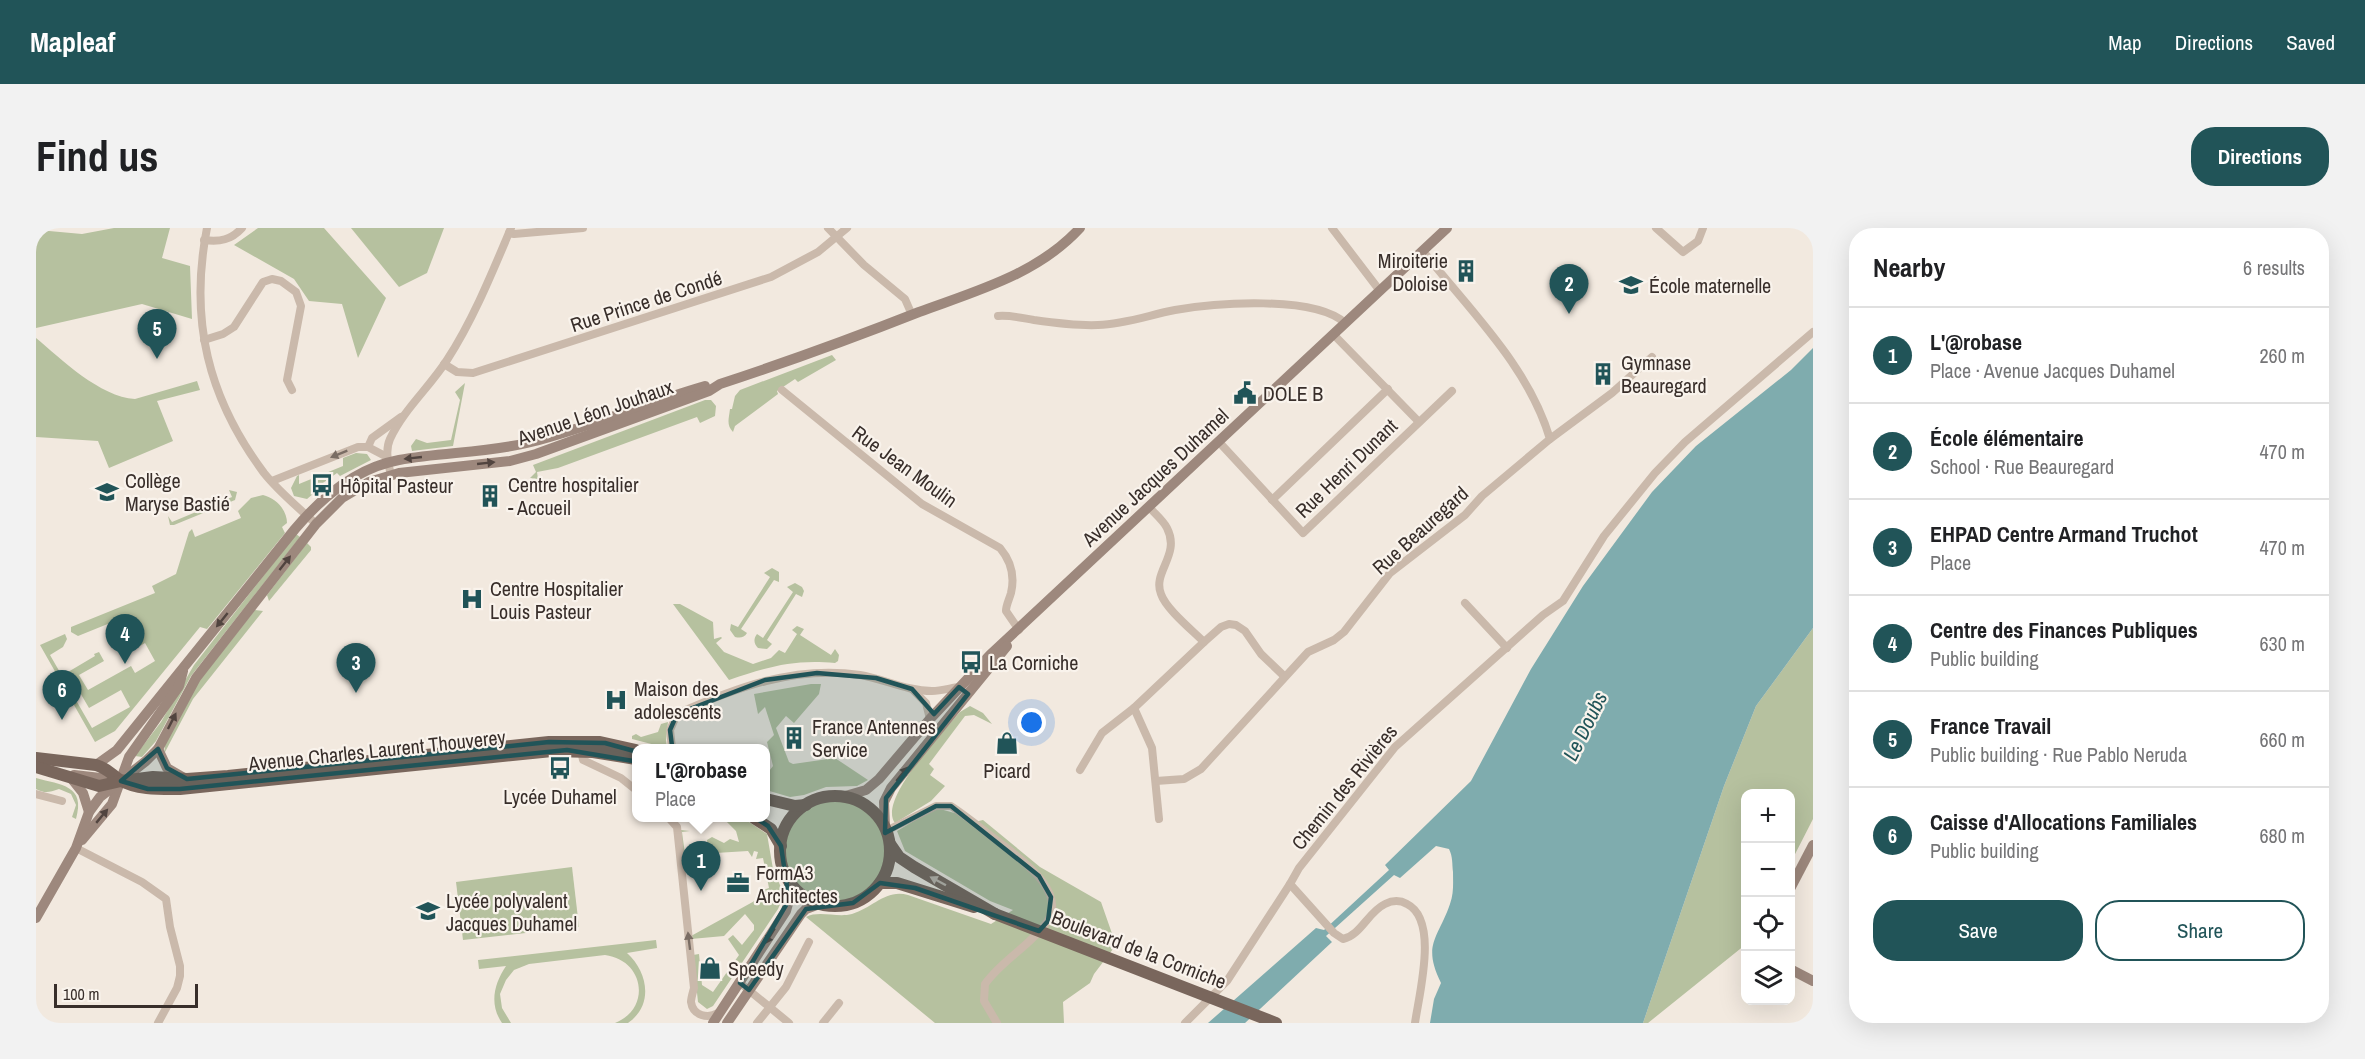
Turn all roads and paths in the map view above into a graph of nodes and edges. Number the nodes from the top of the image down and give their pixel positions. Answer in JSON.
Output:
{"nodes":[{"id":1,"x":207,"y":228,"type":"edge"},
{"id":2,"x":242,"y":228,"type":"edge"},
{"id":3,"x":583,"y":228,"type":"edge"},
{"id":4,"x":828,"y":228,"type":"edge"},
{"id":5,"x":847,"y":228,"type":"edge"},
{"id":6,"x":1080,"y":228,"type":"edge"},
{"id":7,"x":1332,"y":228,"type":"edge"},
{"id":8,"x":1447,"y":228,"type":"edge"},
{"id":9,"x":1656,"y":228,"type":"edge"},
{"id":10,"x":1703,"y":228,"type":"edge"},
{"id":11,"x":510,"y":230,"type":"edge"},
{"id":12,"x":837,"y":237,"type":"junction"},
{"id":13,"x":204,"y":240,"type":"junction"},
{"id":14,"x":1423,"y":251,"type":"junction"},
{"id":15,"x":1380,"y":291,"type":"junction"},
{"id":16,"x":912,"y":315,"type":"junction"},
{"id":17,"x":998,"y":316,"type":"dead end"},
{"id":18,"x":1345,"y":323,"type":"junction"},
{"id":19,"x":1813,"y":332,"type":"edge"},
{"id":20,"x":1333,"y":334,"type":"junction"},
{"id":21,"x":204,"y":340,"type":"junction"},
{"id":22,"x":1652,"y":357,"type":"dead end"},
{"id":23,"x":444,"y":364,"type":"junction"},
{"id":24,"x":720,"y":384,"type":"junction"},
{"id":25,"x":1388,"y":389,"type":"junction"},
{"id":26,"x":292,"y":390,"type":"dead end"},
{"id":27,"x":782,"y":390,"type":"dead end"},
{"id":28,"x":1452,"y":391,"type":"dead end"},
{"id":29,"x":404,"y":414,"type":"junction"},
{"id":30,"x":1419,"y":422,"type":"junction"},
{"id":31,"x":1550,"y":439,"type":"junction"},
{"id":32,"x":1219,"y":442,"type":"junction"},
{"id":33,"x":368,"y":447,"type":"junction"},
{"id":34,"x":388,"y":460,"type":"junction"},
{"id":35,"x":391,"y":475,"type":"junction"},
{"id":36,"x":272,"y":481,"type":"junction"},
{"id":37,"x":1272,"y":501,"type":"junction"},
{"id":38,"x":1149,"y":507,"type":"junction"},
{"id":39,"x":307,"y":515,"type":"junction"},
{"id":40,"x":316,"y":524,"type":"junction"},
{"id":41,"x":1465,"y":603,"type":"dead end"},
{"id":42,"x":1019,"y":630,"type":"junction"},
{"id":43,"x":1204,"y":642,"type":"junction"},
{"id":44,"x":1507,"y":648,"type":"junction"},
{"id":45,"x":183,"y":671,"type":"junction"},
{"id":46,"x":1284,"y":676,"type":"junction"},
{"id":47,"x":912,"y":689,"type":"junction"},
{"id":48,"x":963,"y":690,"type":"junction"},
{"id":49,"x":1134,"y":708,"type":"junction"},
{"id":50,"x":930,"y":719,"type":"junction"},
{"id":51,"x":672,"y":744,"type":"edge"},
{"id":52,"x":158,"y":749,"type":"junction"},
{"id":53,"x":632,"y":749,"type":"edge"},
{"id":54,"x":581,"y":751,"type":"junction"},
{"id":55,"x":36,"y":758,"type":"edge"},
{"id":56,"x":632,"y":758,"type":"edge"},
{"id":57,"x":96,"y":765,"type":"junction"},
{"id":58,"x":36,"y":767,"type":"edge"},
{"id":59,"x":1080,"y":770,"type":"dead end"},
{"id":60,"x":54,"y":772,"type":"junction"},
{"id":61,"x":71,"y":777,"type":"junction"},
{"id":62,"x":187,"y":779,"type":"junction"},
{"id":63,"x":121,"y":781,"type":"junction"},
{"id":64,"x":1156,"y":781,"type":"junction"},
{"id":65,"x":632,"y":787,"type":"edge"},
{"id":66,"x":36,"y":794,"type":"edge"},
{"id":67,"x":842,"y":797,"type":"junction"},
{"id":68,"x":770,"y":800,"type":"edge"},
{"id":69,"x":62,"y":801,"type":"dead end"},
{"id":70,"x":806,"y":805,"type":"junction"},
{"id":71,"x":89,"y":812,"type":"junction"},
{"id":72,"x":1160,"y":819,"type":"dead end"},
{"id":73,"x":673,"y":822,"type":"edge"},
{"id":74,"x":760,"y":822,"type":"edge"},
{"id":75,"x":886,"y":829,"type":"junction"},
{"id":76,"x":890,"y":844,"type":"junction"},
{"id":77,"x":1813,"y":845,"type":"edge"},
{"id":78,"x":781,"y":846,"type":"junction"},
{"id":79,"x":76,"y":848,"type":"junction"},
{"id":80,"x":1795,"y":881,"type":"edge"},
{"id":81,"x":790,"y":883,"type":"junction"},
{"id":82,"x":880,"y":883,"type":"junction"},
{"id":83,"x":1290,"y":884,"type":"junction"},
{"id":84,"x":819,"y":904,"type":"junction"},
{"id":85,"x":992,"y":913,"type":"junction"},
{"id":86,"x":36,"y":918,"type":"edge"},
{"id":87,"x":809,"y":942,"type":"dead end"},
{"id":88,"x":1795,"y":972,"type":"edge"},
{"id":89,"x":1813,"y":981,"type":"edge"},
{"id":90,"x":745,"y":986,"type":"junction"},
{"id":91,"x":839,"y":1003,"type":"dead end"},
{"id":92,"x":770,"y":1006,"type":"junction"},
{"id":93,"x":721,"y":1012,"type":"junction"},
{"id":94,"x":158,"y":1023,"type":"edge"},
{"id":95,"x":713,"y":1023,"type":"edge"},
{"id":96,"x":727,"y":1023,"type":"edge"},
{"id":97,"x":757,"y":1023,"type":"edge"},
{"id":98,"x":789,"y":1023,"type":"edge"},
{"id":99,"x":823,"y":1023,"type":"edge"},
{"id":100,"x":997,"y":1023,"type":"edge"},
{"id":101,"x":1185,"y":1023,"type":"edge"},
{"id":102,"x":1276,"y":1023,"type":"edge"},
{"id":103,"x":1415,"y":1023,"type":"edge"}],
"edges":[{"from":1,"to":13,"type":"street"},
{"from":2,"to":13,"type":"street"},
{"from":3,"to":11,"type":"street"},
{"from":4,"to":12,"type":"street"},
{"from":5,"to":12,"type":"street","name":"Rue Prince de Condé"},
{"from":6,"to":16,"type":"main road","name":"Avenue Léon Jouhaux"},
{"from":7,"to":15,"type":"street"},
{"from":8,"to":14,"type":"main road","name":"Avenue Jacques Duhamel"},
{"from":9,"to":10,"type":"street"},
{"from":11,"to":23,"type":"street"},
{"from":12,"to":16,"type":"street"},
{"from":12,"to":23,"type":"street","name":"Rue Prince de Condé"},
{"from":13,"to":21,"type":"street"},
{"from":14,"to":15,"type":"main road","name":"Avenue Jacques Duhamel"},
{"from":14,"to":31,"type":"street"},
{"from":15,"to":18,"type":"main road","name":"Avenue Jacques Duhamel"},
{"from":16,"to":24,"type":"main road","name":"Avenue Léon Jouhaux"},
{"from":17,"to":18,"type":"street"},
{"from":18,"to":20,"type":"main road","name":"Avenue Jacques Duhamel"},
{"from":19,"to":44,"type":"street","name":"Chemin des Rivières"},
{"from":20,"to":25,"type":"street","name":"Rue Henri Dunant"},
{"from":20,"to":32,"type":"main road","name":"Avenue Jacques Duhamel"},
{"from":21,"to":26,"type":"street"},
{"from":21,"to":36,"type":"street"},
{"from":22,"to":31,"type":"street","name":"Rue Beauregard"},
{"from":23,"to":29,"type":"street"},
{"from":24,"to":34,"type":"main road","one_way":true},
{"from":35,"to":24,"type":"main road","name":"Avenue Léon Jouhaux","one_way":true},
{"from":25,"to":30,"type":"street","name":"Rue Henri Dunant"},
{"from":25,"to":37,"type":"street","name":"Rue Henri Dunant"},
{"from":27,"to":42,"type":"street","name":"Rue Jean Moulin"},
{"from":28,"to":30,"type":"street","name":"Rue Henri Dunant"},
{"from":29,"to":33,"type":"street"},
{"from":29,"to":34,"type":"street"},
{"from":30,"to":37,"type":"street","name":"Rue Henri Dunant"},
{"from":31,"to":46,"type":"street","name":"Rue Beauregard"},
{"from":32,"to":37,"type":"street","name":"Rue Henri Dunant"},
{"from":32,"to":38,"type":"main road","name":"Avenue Jacques Duhamel"},
{"from":33,"to":34,"type":"street"},
{"from":33,"to":36,"type":"street","one_way":true},
{"from":34,"to":35,"type":"street"},
{"from":34,"to":39,"type":"main road"},
{"from":35,"to":40,"type":"main road","name":"Avenue Léon Jouhaux"},
{"from":36,"to":39,"type":"street"},
{"from":38,"to":42,"type":"main road","name":"Avenue Jacques Duhamel"},
{"from":38,"to":43,"type":"street"},
{"from":39,"to":40,"type":"street"},
{"from":39,"to":45,"type":"main road","one_way":true},
{"from":52,"to":40,"type":"main road","name":"Avenue Léon Jouhaux","one_way":true},
{"from":41,"to":44,"type":"street"},
{"from":42,"to":48,"type":"main road","name":"Avenue Jacques Duhamel"},
{"from":43,"to":46,"type":"street"},
{"from":43,"to":49,"type":"street"},
{"from":44,"to":83,"type":"street","name":"Chemin des Rivières"},
{"from":45,"to":57,"type":"main road"},
{"from":45,"to":63,"type":"main road"},
{"from":46,"to":64,"type":"street","name":"Rue Beauregard"},
{"from":47,"to":48,"type":"street"},
{"from":47,"to":50,"type":"street"},
{"from":47,"to":51,"type":"street"},
{"from":48,"to":50,"type":"main road","name":"Avenue Jacques Duhamel"},
{"from":75,"to":48,"type":"main road","name":"Avenue Jacques Duhamel","one_way":true},
{"from":49,"to":59,"type":"street"},
{"from":49,"to":64,"type":"street"},
{"from":50,"to":67,"type":"main road","name":"Avenue Jacques Duhamel"},
{"from":52,"to":62,"type":"main road"},
{"from":52,"to":63,"type":"main road","name":"Avenue Léon Jouhaux"},
{"from":53,"to":62,"type":"main road","name":"Avenue Charles Laurent Thouverey"},
{"from":54,"to":56,"type":"main road","name":"Avenue Charles Laurent Thouverey"},
{"from":54,"to":63,"type":"main road","name":"Avenue Charles Laurent Thouverey"},
{"from":54,"to":65,"type":"street"},
{"from":55,"to":57,"type":"main road","name":"Avenue Charles Laurent Thouverey"},
{"from":57,"to":63,"type":"main road","name":"Avenue Charles Laurent Thouverey"},
{"from":58,"to":60,"type":"main road","name":"Avenue Charles Laurent Thouverey"},
{"from":60,"to":61,"type":"main road","name":"Avenue Charles Laurent Thouverey"},
{"from":60,"to":63,"type":"main road"},
{"from":61,"to":63,"type":"main road","name":"Avenue Charles Laurent Thouverey"},
{"from":61,"to":71,"type":"main road"},
{"from":62,"to":63,"type":"main road","name":"Avenue Charles Laurent Thouverey"},
{"from":63,"to":71,"type":"main road","name":"Avenue Léon Jouhaux"},
{"from":79,"to":63,"type":"main road","one_way":true},
{"from":64,"to":72,"type":"street"},
{"from":66,"to":69,"type":"street"},
{"from":67,"to":70,"type":"main road"},
{"from":67,"to":75,"type":"main road"},
{"from":68,"to":70,"type":"main road"},
{"from":70,"to":78,"type":"main road"},
{"from":71,"to":79,"type":"main road"},
{"from":93,"to":73,"type":"street","one_way":true},
{"from":74,"to":78,"type":"main road"},
{"from":75,"to":76,"type":"main road"},
{"from":75,"to":100,"type":"street"},
{"from":76,"to":82,"type":"main road"},
{"from":85,"to":76,"type":"main road","name":"Boulevard de la Corniche","one_way":true},
{"from":77,"to":80,"type":"main road"},
{"from":78,"to":81,"type":"main road"},
{"from":79,"to":86,"type":"main road"},
{"from":79,"to":94,"type":"street"},
{"from":81,"to":84,"type":"main road"},
{"from":81,"to":90,"type":"main road","one_way":true},
{"from":82,"to":84,"type":"main road"},
{"from":82,"to":85,"type":"main road","name":"Boulevard de la Corniche"},
{"from":83,"to":101,"type":"street","name":"Chemin des Rivières"},
{"from":83,"to":103,"type":"street"},
{"from":84,"to":90,"type":"main road"},
{"from":85,"to":102,"type":"main road","name":"Boulevard de la Corniche","bridge":true},
{"from":87,"to":92,"type":"street"},
{"from":88,"to":89,"type":"main road"},
{"from":90,"to":92,"type":"street"},
{"from":90,"to":93,"type":"main road"},
{"from":90,"to":96,"type":"main road"},
{"from":91,"to":99,"type":"street"},
{"from":92,"to":97,"type":"street"},
{"from":92,"to":98,"type":"street"},
{"from":93,"to":95,"type":"main road"}]}
